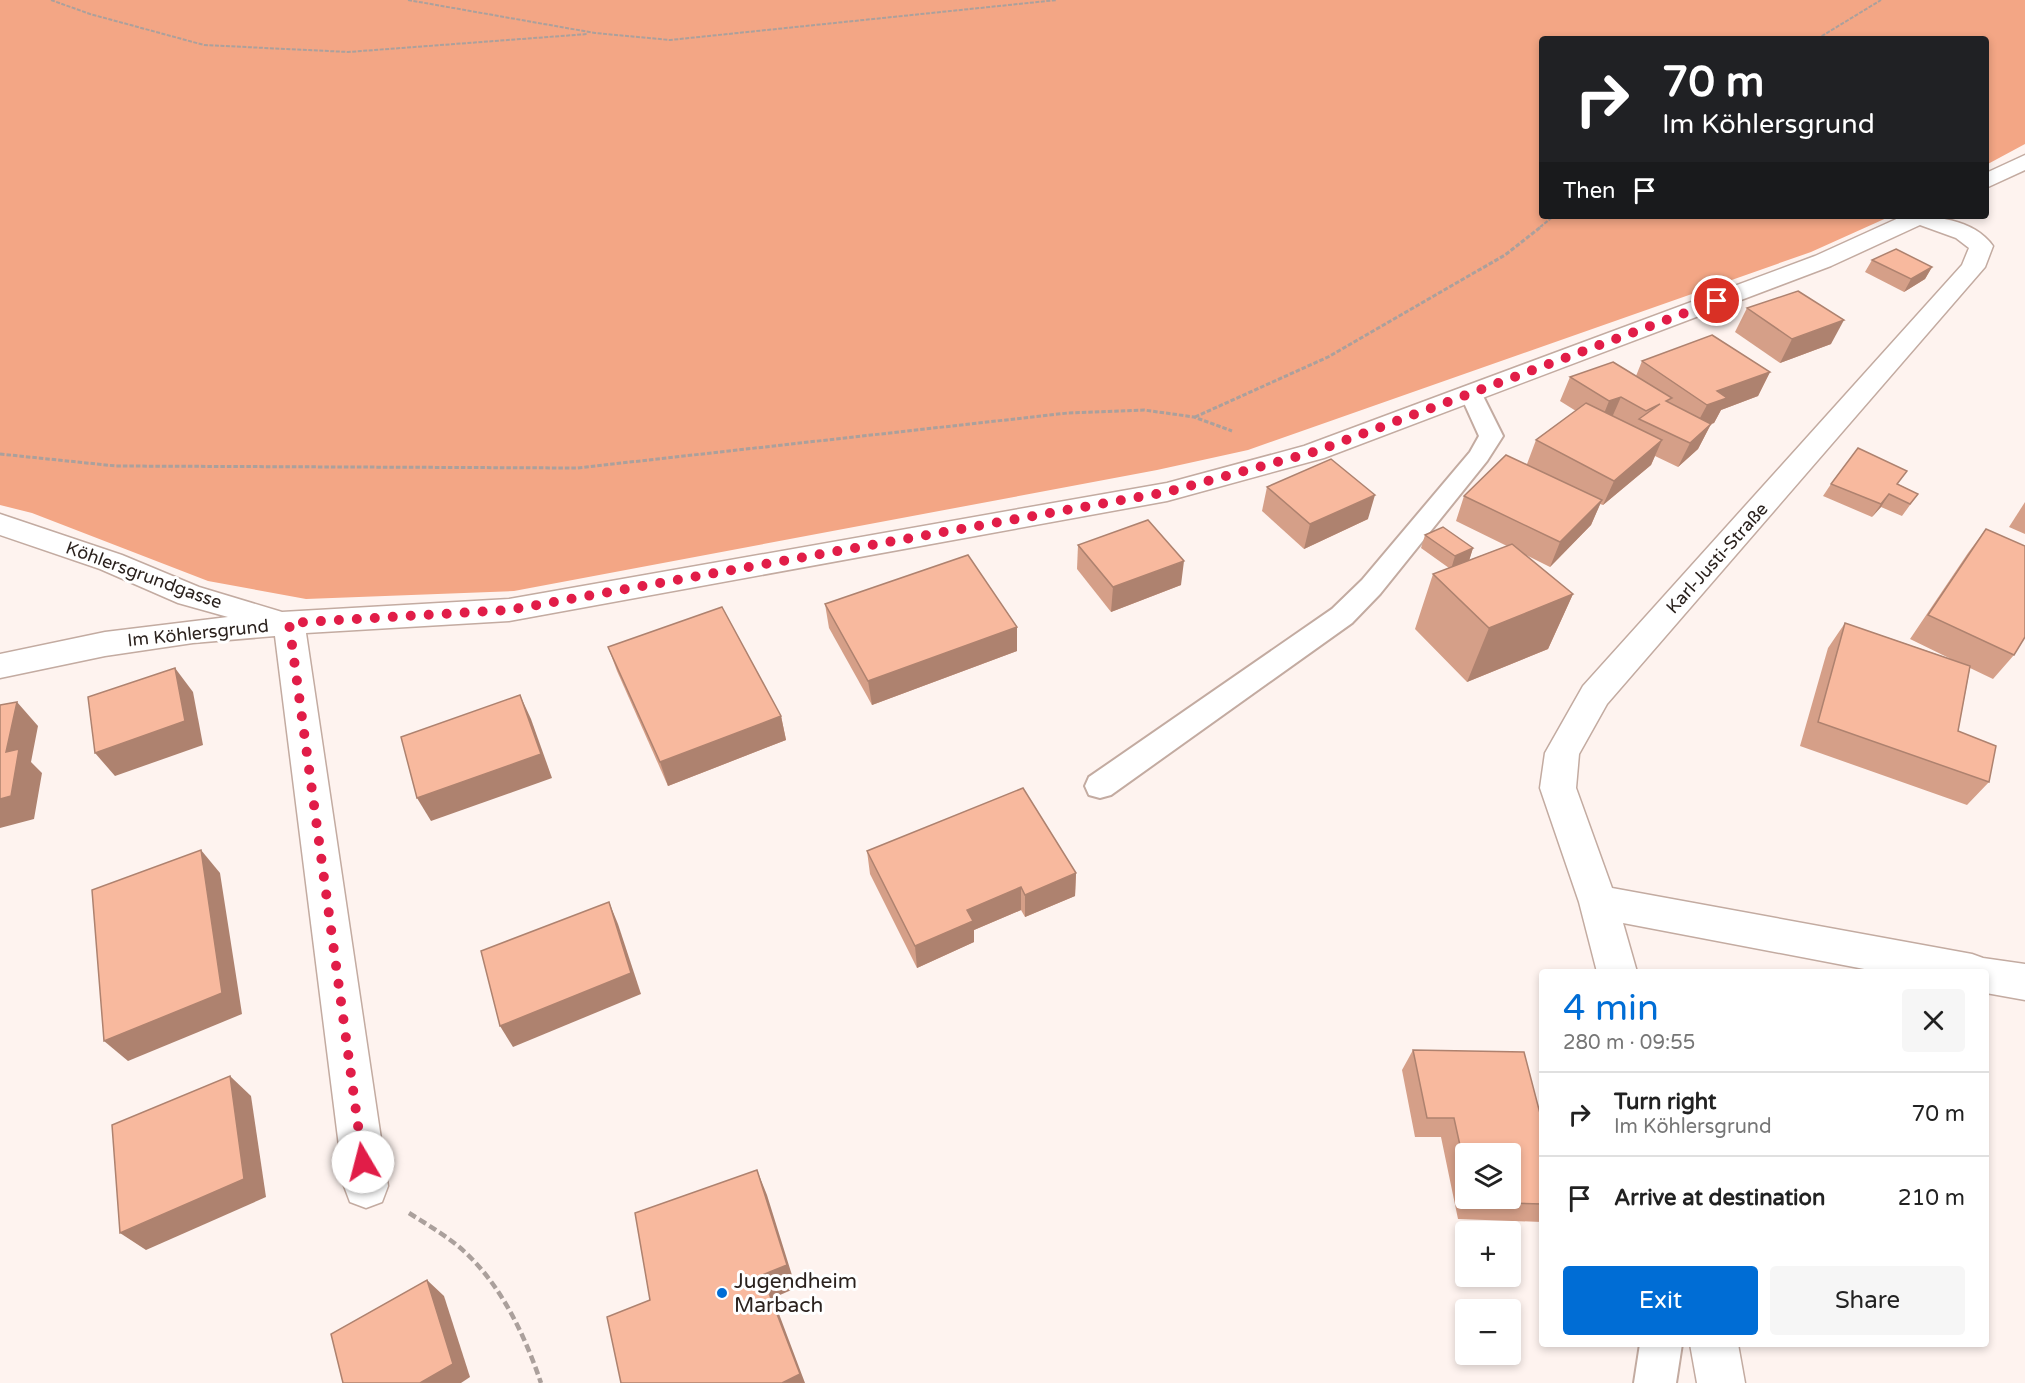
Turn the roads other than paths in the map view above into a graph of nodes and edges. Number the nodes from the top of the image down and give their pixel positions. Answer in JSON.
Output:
{"nodes":[{"id":1,"x":2025,"y":161,"type":"edge"},
{"id":2,"x":1989,"y":180,"type":"edge"},
{"id":3,"x":1914,"y":219,"type":"edge"},
{"id":4,"x":1929,"y":219,"type":"edge"},
{"id":5,"x":1471,"y":394,"type":"junction"},
{"id":6,"x":0,"y":524,"type":"edge"},
{"id":7,"x":289,"y":623,"type":"junction"},
{"id":8,"x":0,"y":666,"type":"edge"},
{"id":9,"x":1100,"y":786,"type":"dead end"},
{"id":10,"x":1598,"y":902,"type":"junction"},
{"id":11,"x":1616,"y":969,"type":"edge"},
{"id":12,"x":1956,"y":969,"type":"edge"},
{"id":13,"x":1989,"y":976,"type":"edge"},
{"id":14,"x":2025,"y":982,"type":"edge"},
{"id":15,"x":366,"y":1186,"type":"road end"},
{"id":16,"x":1661,"y":1347,"type":"edge"},
{"id":17,"x":1715,"y":1347,"type":"edge"},
{"id":18,"x":1655,"y":1383,"type":"edge"},
{"id":19,"x":1721,"y":1383,"type":"edge"}],
"edges":[{"from":1,"to":2,"type":"street"},
{"from":3,"to":5,"type":"street","name":"Im Köhlersgrund"},
{"from":4,"to":10,"type":"street","name":"Karl-Justi-Straße"},
{"from":5,"to":7,"type":"street","name":"Im Köhlersgrund"},
{"from":5,"to":9,"type":"lane"},
{"from":6,"to":7,"type":"street","name":"Köhlersgrundgasse"},
{"from":7,"to":8,"type":"street","name":"Im Köhlersgrund"},
{"from":7,"to":15,"type":"street"},
{"from":10,"to":11,"type":"street","name":"Karl-Justi-Straße"},
{"from":10,"to":12,"type":"street"},
{"from":13,"to":14,"type":"street"},
{"from":16,"to":18,"type":"lane"},
{"from":17,"to":19,"type":"street"}]}
